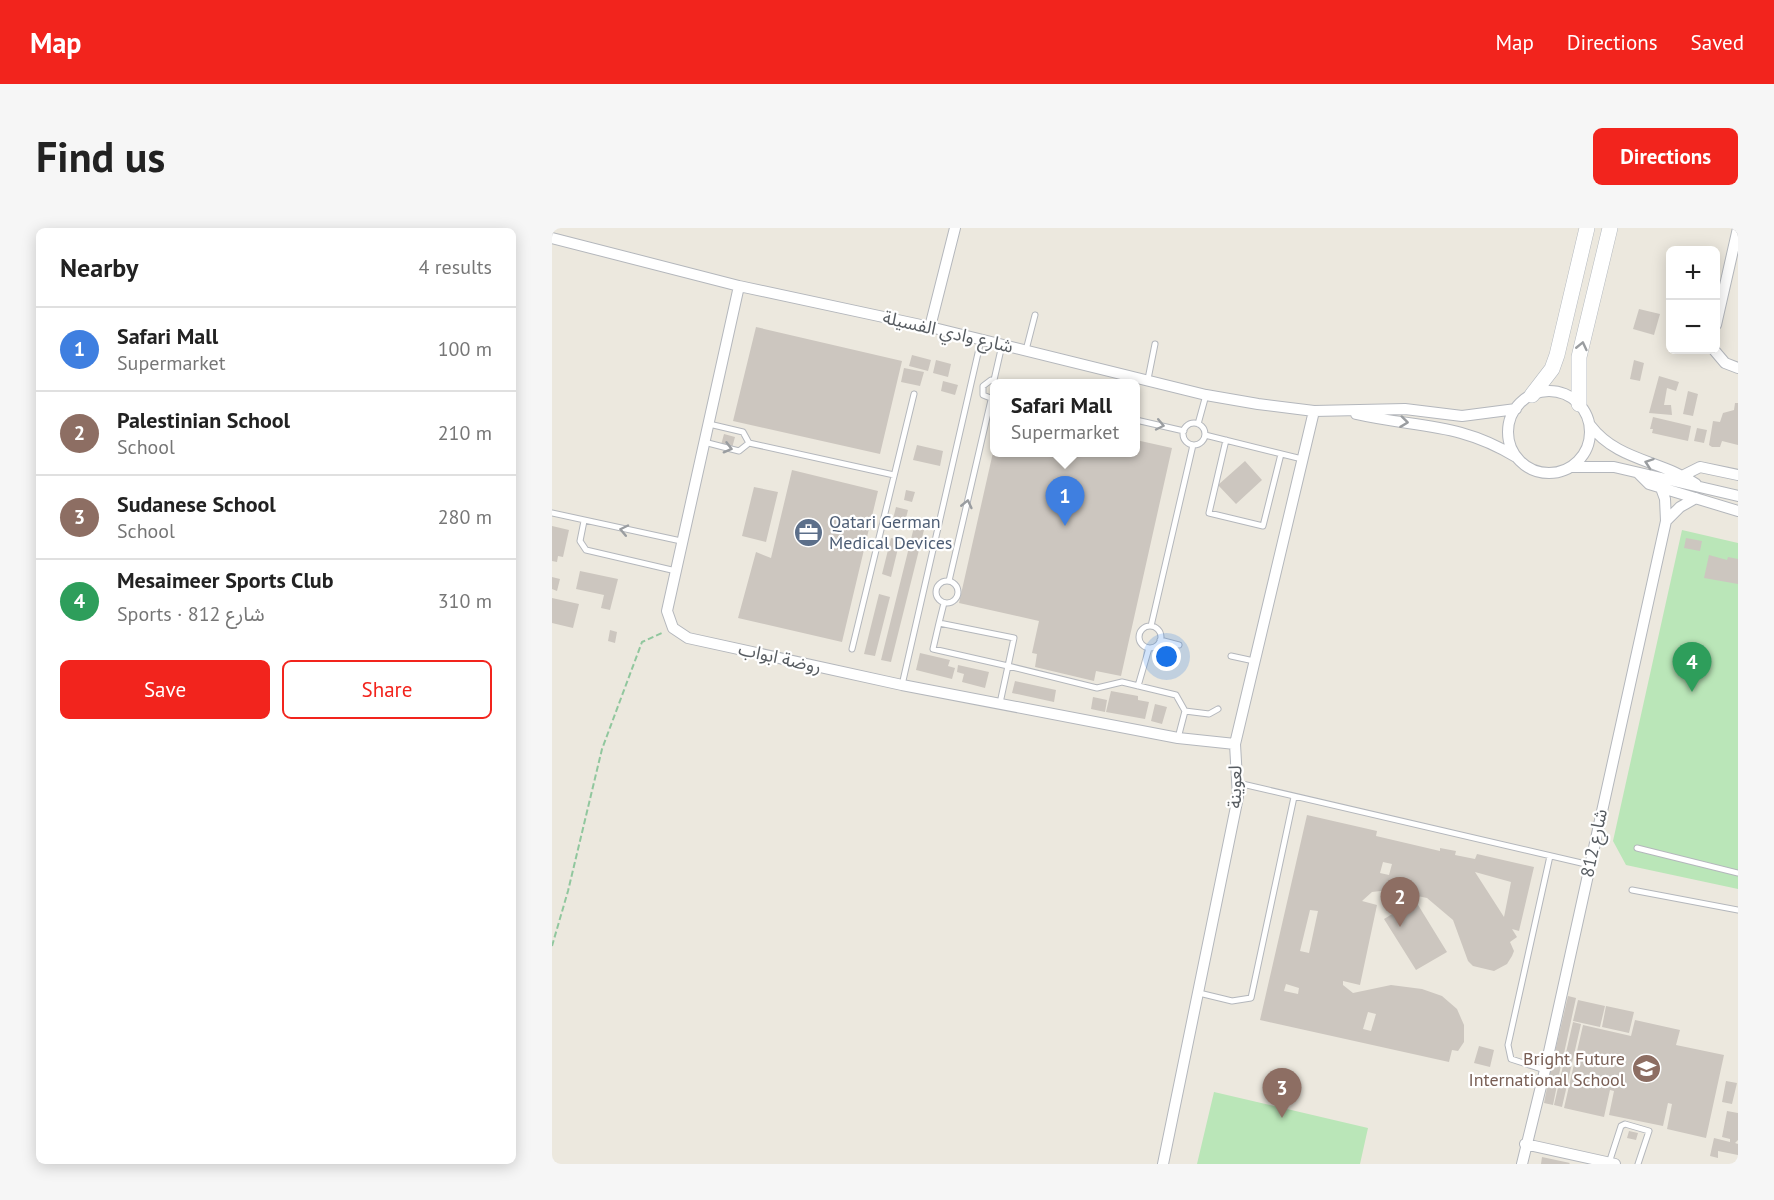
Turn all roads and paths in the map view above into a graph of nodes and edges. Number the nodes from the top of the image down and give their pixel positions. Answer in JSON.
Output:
{"nodes":[{"id":1,"x":955,"y":228,"type":"edge"},
{"id":2,"x":1587,"y":228,"type":"edge"},
{"id":3,"x":1610,"y":228,"type":"edge"},
{"id":4,"x":1738,"y":228,"type":"edge"},
{"id":5,"x":552,"y":238,"type":"edge"},
{"id":6,"x":739,"y":286,"type":"junction"},
{"id":7,"x":1720,"y":307,"type":"edge"},
{"id":8,"x":1035,"y":315,"type":"dead end"},
{"id":9,"x":930,"y":327,"type":"junction"},
{"id":10,"x":981,"y":340,"type":"junction"},
{"id":11,"x":1155,"y":344,"type":"dead end"},
{"id":12,"x":1002,"y":345,"type":"junction"},
{"id":13,"x":1026,"y":350,"type":"junction"},
{"id":14,"x":1717,"y":354,"type":"edge"},
{"id":15,"x":1738,"y":368,"type":"edge"},
{"id":16,"x":997,"y":379,"type":"edge"},
{"id":17,"x":1148,"y":380,"type":"junction"},
{"id":18,"x":990,"y":381,"type":"edge"},
{"id":19,"x":970,"y":384,"type":"junction"},
{"id":20,"x":982,"y":388,"type":"junction"},
{"id":21,"x":914,"y":394,"type":"dead end"},
{"id":22,"x":1206,"y":394,"type":"junction"},
{"id":23,"x":1532,"y":395,"type":"junction"},
{"id":24,"x":990,"y":398,"type":"edge"},
{"id":25,"x":1579,"y":404,"type":"junction"},
{"id":26,"x":1516,"y":408,"type":"junction"},
{"id":27,"x":990,"y":411,"type":"edge"},
{"id":28,"x":1314,"y":411,"type":"junction"},
{"id":29,"x":1347,"y":412,"type":"junction"},
{"id":30,"x":1140,"y":421,"type":"edge"},
{"id":31,"x":1198,"y":423,"type":"junction"},
{"id":32,"x":709,"y":424,"type":"junction"},
{"id":33,"x":1590,"y":424,"type":"junction"},
{"id":34,"x":1184,"y":431,"type":"junction"},
{"id":35,"x":1205,"y":435,"type":"junction"},
{"id":36,"x":1226,"y":440,"type":"junction"},
{"id":37,"x":704,"y":442,"type":"junction"},
{"id":38,"x":749,"y":443,"type":"junction"},
{"id":39,"x":1193,"y":445,"type":"junction"},
{"id":40,"x":1281,"y":454,"type":"junction"},
{"id":41,"x":1518,"y":458,"type":"junction"},
{"id":42,"x":1302,"y":459,"type":"junction"},
{"id":43,"x":1570,"y":467,"type":"junction"},
{"id":44,"x":1637,"y":472,"type":"junction"},
{"id":45,"x":894,"y":475,"type":"junction"},
{"id":46,"x":1684,"y":475,"type":"junction"},
{"id":47,"x":1738,"y":475,"type":"edge"},
{"id":48,"x":1701,"y":487,"type":"junction"},
{"id":49,"x":1661,"y":488,"type":"junction"},
{"id":50,"x":1738,"y":496,"type":"edge"},
{"id":51,"x":1696,"y":498,"type":"junction"},
{"id":52,"x":1738,"y":511,"type":"edge"},
{"id":53,"x":552,"y":513,"type":"edge"},
{"id":54,"x":584,"y":521,"type":"junction"},
{"id":55,"x":1666,"y":521,"type":"junction"},
{"id":56,"x":681,"y":541,"type":"junction"},
{"id":57,"x":676,"y":571,"type":"junction"},
{"id":58,"x":949,"y":581,"type":"junction"},
{"id":59,"x":924,"y":587,"type":"junction"},
{"id":60,"x":936,"y":590,"type":"junction"},
{"id":61,"x":944,"y":603,"type":"junction"},
{"id":62,"x":939,"y":623,"type":"junction"},
{"id":63,"x":1151,"y":626,"type":"junction"},
{"id":64,"x":673,"y":628,"type":"junction"},
{"id":65,"x":1160,"y":640,"type":"junction"},
{"id":66,"x":1179,"y":645,"type":"dead end"},
{"id":67,"x":1149,"y":648,"type":"junction"},
{"id":68,"x":852,"y":649,"type":"dead end"},
{"id":69,"x":1231,"y":656,"type":"dead end"},
{"id":70,"x":1254,"y":662,"type":"junction"},
{"id":71,"x":1008,"y":666,"type":"junction"},
{"id":72,"x":902,"y":685,"type":"junction"},
{"id":73,"x":1138,"y":686,"type":"junction"},
{"id":74,"x":1000,"y":704,"type":"junction"},
{"id":75,"x":1218,"y":709,"type":"dead end"},
{"id":76,"x":1185,"y":711,"type":"junction"},
{"id":77,"x":1178,"y":738,"type":"junction"},
{"id":78,"x":1235,"y":744,"type":"junction"},
{"id":79,"x":1237,"y":783,"type":"junction"},
{"id":80,"x":1294,"y":797,"type":"junction"},
{"id":81,"x":1637,"y":848,"type":"dead end"},
{"id":82,"x":1550,"y":856,"type":"junction"},
{"id":83,"x":1590,"y":865,"type":"junction"},
{"id":84,"x":1738,"y":873,"type":"edge"},
{"id":85,"x":1632,"y":890,"type":"dead end"},
{"id":86,"x":1738,"y":910,"type":"edge"},
{"id":87,"x":552,"y":946,"type":"edge"},
{"id":88,"x":1199,"y":993,"type":"junction"},
{"id":89,"x":1545,"y":1070,"type":"junction"},
{"id":90,"x":1525,"y":1144,"type":"junction"},
{"id":91,"x":1612,"y":1163,"type":"edge"},
{"id":92,"x":1163,"y":1164,"type":"edge"},
{"id":93,"x":1522,"y":1164,"type":"edge"},
{"id":94,"x":1638,"y":1164,"type":"edge"}],
"edges":[{"from":1,"to":9,"type":"street"},
{"from":2,"to":23,"type":"street"},
{"from":25,"to":3,"type":"street","one_way":true},
{"from":4,"to":7,"type":"street"},
{"from":5,"to":6,"type":"street","name":"شارع وادي الفسيلة"},
{"from":6,"to":9,"type":"street","name":"شارع وادي الفسيلة"},
{"from":6,"to":32,"type":"street"},
{"from":8,"to":13,"type":"lane"},
{"from":9,"to":10,"type":"street","name":"شارع وادي الفسيلة"},
{"from":10,"to":12,"type":"street","name":"شارع وادي الفسيلة"},
{"from":10,"to":19,"type":"lane"},
{"from":11,"to":17,"type":"lane"},
{"from":12,"to":13,"type":"street","name":"شارع وادي الفسيلة"},
{"from":12,"to":16,"type":"lane"},
{"from":13,"to":17,"type":"street","name":"شارع وادي الفسيلة"},
{"from":14,"to":15,"type":"street"},
{"from":17,"to":22,"type":"street","name":"شارع وادي الفسيلة"},
{"from":18,"to":20,"type":"lane"},
{"from":19,"to":20,"type":"lane"},
{"from":19,"to":59,"type":"lane"},
{"from":20,"to":24,"type":"lane"},
{"from":21,"to":45,"type":"lane"},
{"from":22,"to":28,"type":"street","name":"شارع وادي الفسيلة"},
{"from":22,"to":31,"type":"lane"},
{"from":23,"to":25,"type":"street"},
{"from":23,"to":26,"type":"street"},
{"from":25,"to":33,"type":"street"},
{"from":26,"to":29,"type":"street","name":"شارع وادي الفسيلة"},
{"from":26,"to":41,"type":"street"},
{"from":58,"to":27,"type":"lane","one_way":true},
{"from":28,"to":29,"type":"street","name":"شارع وادي الفسيلة"},
{"from":28,"to":42,"type":"street","name":"لعوينة"},
{"from":29,"to":41,"type":"street","name":"شارع وادي الفسيلة","one_way":true},
{"from":30,"to":34,"type":"lane","one_way":true},
{"from":31,"to":34,"type":"lane"},
{"from":31,"to":35,"type":"lane"},
{"from":32,"to":37,"type":"street"},
{"from":32,"to":38,"type":"lane"},
{"from":33,"to":43,"type":"street"},
{"from":46,"to":33,"type":"street","one_way":true},
{"from":34,"to":39,"type":"lane"},
{"from":35,"to":36,"type":"lane"},
{"from":35,"to":39,"type":"lane"},
{"from":36,"to":40,"type":"lane"},
{"from":36,"to":40,"type":"lane"},
{"from":37,"to":38,"type":"lane","one_way":true},
{"from":37,"to":56,"type":"street"},
{"from":38,"to":45,"type":"lane"},
{"from":39,"to":63,"type":"lane"},
{"from":40,"to":42,"type":"lane"},
{"from":41,"to":43,"type":"street"},
{"from":42,"to":70,"type":"street","name":"لعوينة"},
{"from":43,"to":44,"type":"street"},
{"from":44,"to":48,"type":"street"},
{"from":44,"to":49,"type":"street"},
{"from":45,"to":68,"type":"lane"},
{"from":46,"to":47,"type":"street"},
{"from":46,"to":48,"type":"street"},
{"from":48,"to":50,"type":"street"},
{"from":49,"to":51,"type":"street"},
{"from":49,"to":55,"type":"street","name":"شارع 812"},
{"from":51,"to":52,"type":"street"},
{"from":51,"to":55,"type":"street"},
{"from":53,"to":54,"type":"lane"},
{"from":56,"to":54,"type":"lane","one_way":true},
{"from":54,"to":57,"type":"lane"},
{"from":55,"to":83,"type":"street","name":"شارع 812"},
{"from":56,"to":57,"type":"street"},
{"from":57,"to":64,"type":"street"},
{"from":58,"to":60,"type":"lane"},
{"from":58,"to":61,"type":"lane"},
{"from":59,"to":60,"type":"lane"},
{"from":59,"to":72,"type":"lane"},
{"from":60,"to":61,"type":"lane"},
{"from":61,"to":62,"type":"lane"},
{"from":62,"to":71,"type":"lane"},
{"from":62,"to":71,"type":"lane"},
{"from":63,"to":65,"type":"lane"},
{"from":63,"to":67,"type":"lane"},
{"from":64,"to":72,"type":"street","name":"روضة ابواب"},
{"from":64,"to":87,"type":"path"},
{"from":65,"to":66,"type":"lane"},
{"from":65,"to":67,"type":"lane"},
{"from":67,"to":73,"type":"lane"},
{"from":69,"to":70,"type":"lane"},
{"from":70,"to":78,"type":"street","name":"لعوينة"},
{"from":71,"to":73,"type":"lane"},
{"from":71,"to":74,"type":"lane"},
{"from":72,"to":74,"type":"street","name":"روضة ابواب"},
{"from":73,"to":76,"type":"lane"},
{"from":74,"to":77,"type":"street","name":"روضة ابواب"},
{"from":75,"to":76,"type":"lane"},
{"from":76,"to":77,"type":"lane"},
{"from":77,"to":78,"type":"street","name":"روضة ابواب"},
{"from":78,"to":79,"type":"street","name":"لعوينة"},
{"from":79,"to":80,"type":"lane"},
{"from":79,"to":88,"type":"street","name":"لعوينة"},
{"from":80,"to":82,"type":"lane"},
{"from":80,"to":88,"type":"lane"},
{"from":81,"to":84,"type":"lane"},
{"from":82,"to":83,"type":"lane"},
{"from":82,"to":89,"type":"lane"},
{"from":83,"to":89,"type":"street","name":"شارع 812"},
{"from":85,"to":86,"type":"lane"},
{"from":88,"to":92,"type":"street","name":"لعوينة"},
{"from":89,"to":90,"type":"street","name":"شارع 812"},
{"from":90,"to":91,"type":"street"},
{"from":90,"to":93,"type":"street","name":"شارع 812"},
{"from":91,"to":94,"type":"lane"}]}
